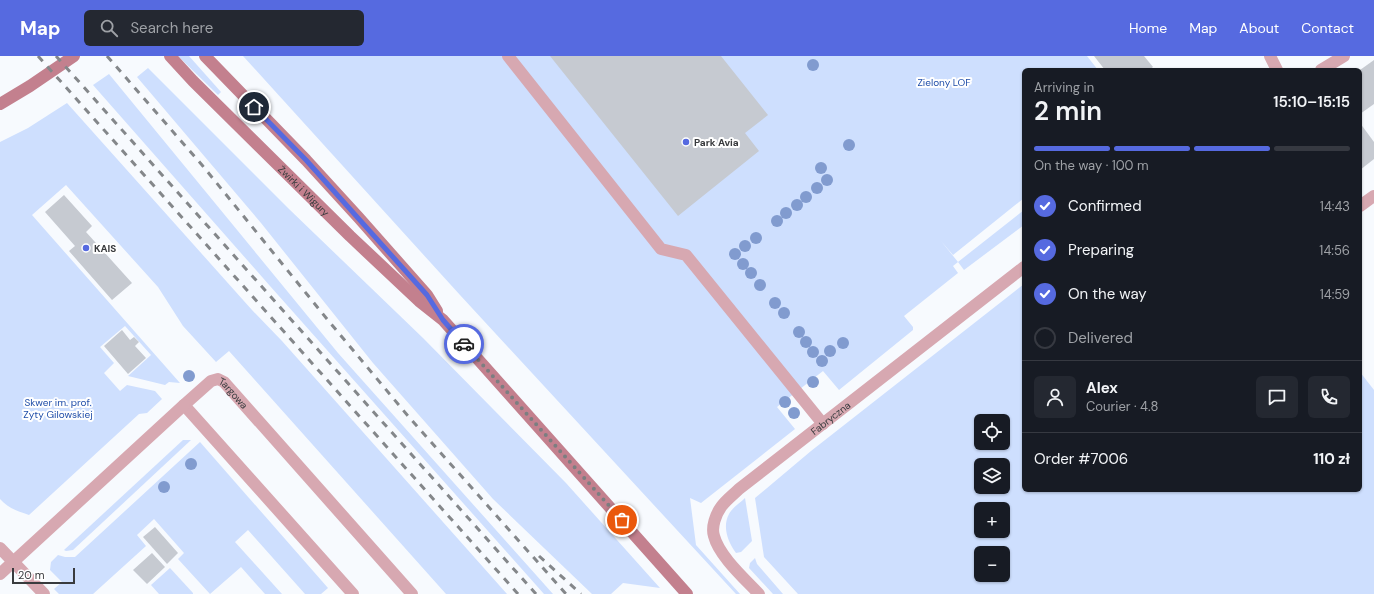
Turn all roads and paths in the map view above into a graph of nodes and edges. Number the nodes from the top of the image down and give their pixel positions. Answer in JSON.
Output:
{"nodes":[{"id":1,"x":74,"y":56,"type":"edge"},
{"id":2,"x":170,"y":56,"type":"edge"},
{"id":3,"x":508,"y":56,"type":"edge"},
{"id":4,"x":1270,"y":56,"type":"edge"},
{"id":5,"x":1344,"y":56,"type":"edge"},
{"id":6,"x":209,"y":60,"type":"edge"},
{"id":7,"x":1276,"y":68,"type":"edge"},
{"id":8,"x":1324,"y":68,"type":"edge"},
{"id":9,"x":0,"y":104,"type":"edge"},
{"id":10,"x":1374,"y":196,"type":"edge"},
{"id":11,"x":1362,"y":205,"type":"edge"},
{"id":12,"x":1022,"y":269,"type":"edge"},
{"id":13,"x":443,"y":320,"type":"junction"},
{"id":14,"x":184,"y":405,"type":"junction"},
{"id":15,"x":823,"y":424,"type":"junction"},
{"id":16,"x":0,"y":548,"type":"edge"},
{"id":17,"x":13,"y":562,"type":"junction"},
{"id":18,"x":0,"y":574,"type":"edge"},
{"id":19,"x":44,"y":594,"type":"edge"},
{"id":20,"x":353,"y":594,"type":"edge"},
{"id":21,"x":412,"y":594,"type":"edge"},
{"id":22,"x":687,"y":594,"type":"edge"},
{"id":23,"x":758,"y":594,"type":"edge"}],
"edges":[{"from":1,"to":9,"type":"main road"},
{"from":2,"to":13,"type":"main road","name":"Żwirki i Wigury"},
{"from":3,"to":15,"type":"street"},
{"from":4,"to":7,"type":"street"},
{"from":5,"to":8,"type":"street"},
{"from":6,"to":13,"type":"main road","name":"Żwirki i Wigury"},
{"from":10,"to":11,"type":"street"},
{"from":12,"to":15,"type":"street","name":"Fabryczna"},
{"from":13,"to":22,"type":"main road","name":"Żwirki i Wigury"},
{"from":14,"to":17,"type":"street","name":"Targowa"},
{"from":14,"to":20,"type":"street"},
{"from":14,"to":21,"type":"street","name":"Targowa"},
{"from":15,"to":23,"type":"street","name":"Fabryczna"},
{"from":16,"to":17,"type":"street"},
{"from":17,"to":18,"type":"street","name":"Targowa"},
{"from":17,"to":19,"type":"street"}]}
